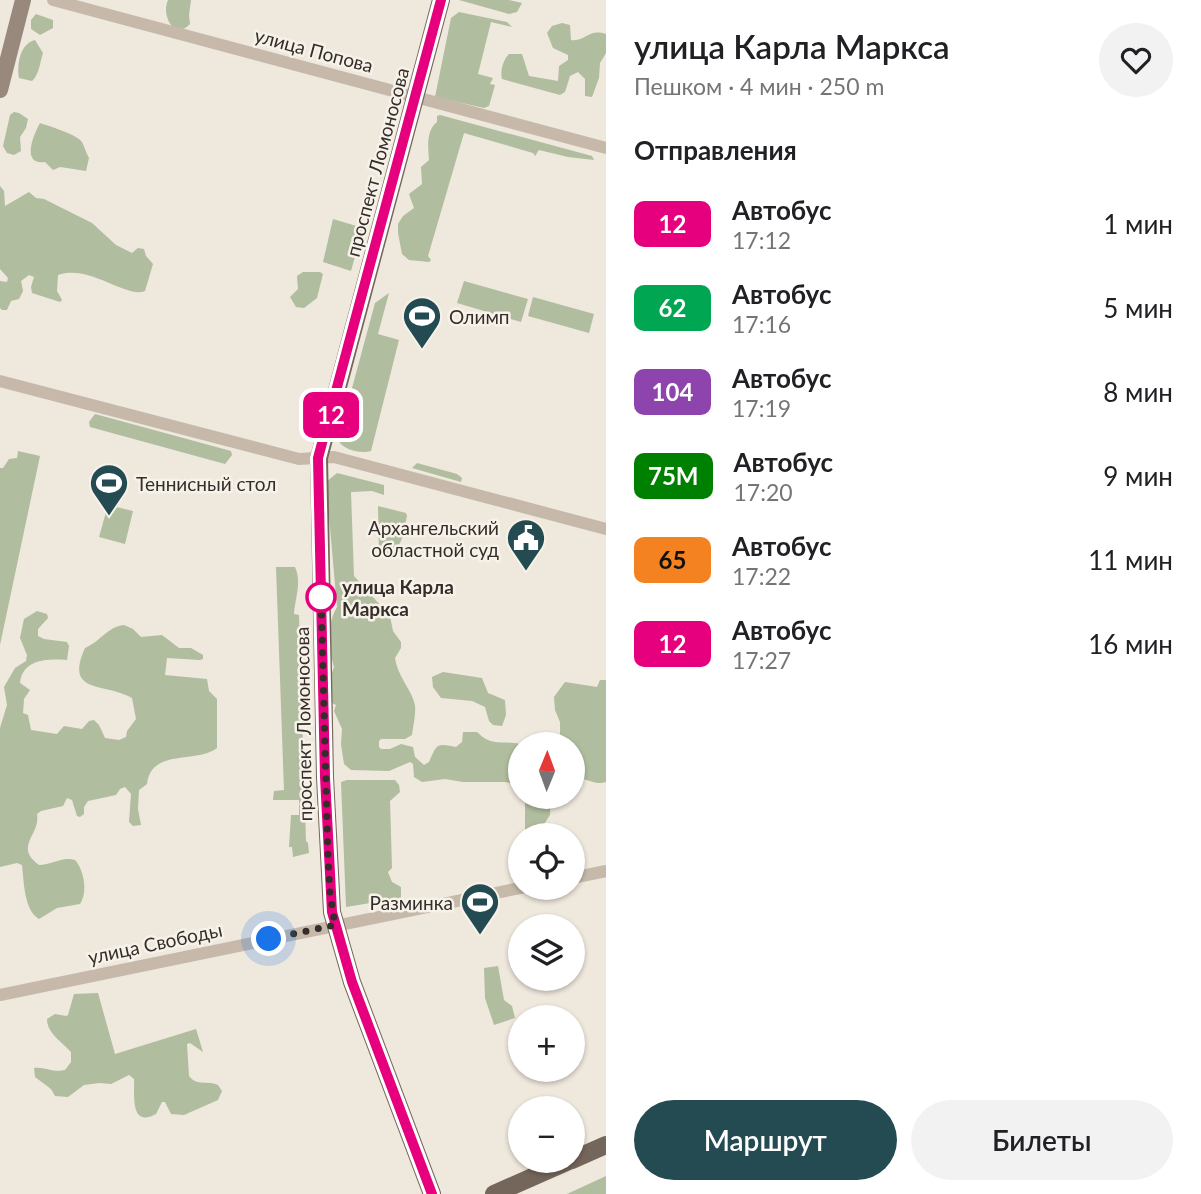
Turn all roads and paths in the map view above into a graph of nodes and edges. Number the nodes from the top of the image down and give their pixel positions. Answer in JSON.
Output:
{"nodes":[{"id":1,"x":23,"y":0,"type":"edge"},
{"id":2,"x":53,"y":0,"type":"edge"},
{"id":3,"x":442,"y":0,"type":"edge"},
{"id":4,"x":0,"y":90,"type":"edge"},
{"id":5,"x":416,"y":97,"type":"junction"},
{"id":6,"x":606,"y":148,"type":"edge"},
{"id":7,"x":0,"y":381,"type":"edge"},
{"id":8,"x":318,"y":458,"type":"junction"},
{"id":9,"x":606,"y":529,"type":"edge"},
{"id":10,"x":606,"y":871,"type":"edge"},
{"id":11,"x":585,"y":875,"type":"edge"},
{"id":12,"x":508,"y":890,"type":"edge"},
{"id":13,"x":335,"y":925,"type":"junction"},
{"id":14,"x":0,"y":995,"type":"edge"},
{"id":15,"x":606,"y":1145,"type":"edge"},
{"id":16,"x":585,"y":1154,"type":"edge"},
{"id":17,"x":542,"y":1173,"type":"edge"},
{"id":18,"x":432,"y":1194,"type":"edge"},
{"id":19,"x":494,"y":1194,"type":"edge"}],
"edges":[{"from":1,"to":4,"type":"main road"},
{"from":2,"to":5,"type":"street","name":"улица Попова"},
{"from":3,"to":5,"type":"main road","name":"проспект Ломоносова"},
{"from":5,"to":6,"type":"street","name":"улица Попова"},
{"from":5,"to":8,"type":"main road","name":"проспект Ломоносова"},
{"from":7,"to":8,"type":"street"},
{"from":8,"to":9,"type":"street"},
{"from":8,"to":13,"type":"main road","name":"проспект Ломоносова"},
{"from":10,"to":11,"type":"street"},
{"from":12,"to":13,"type":"street","name":"улица Свободы"},
{"from":13,"to":14,"type":"street","name":"улица Свободы"},
{"from":13,"to":18,"type":"main road","name":"проспект Ломоносова"},
{"from":15,"to":16,"type":"main road"},
{"from":17,"to":19,"type":"main road"}]}
